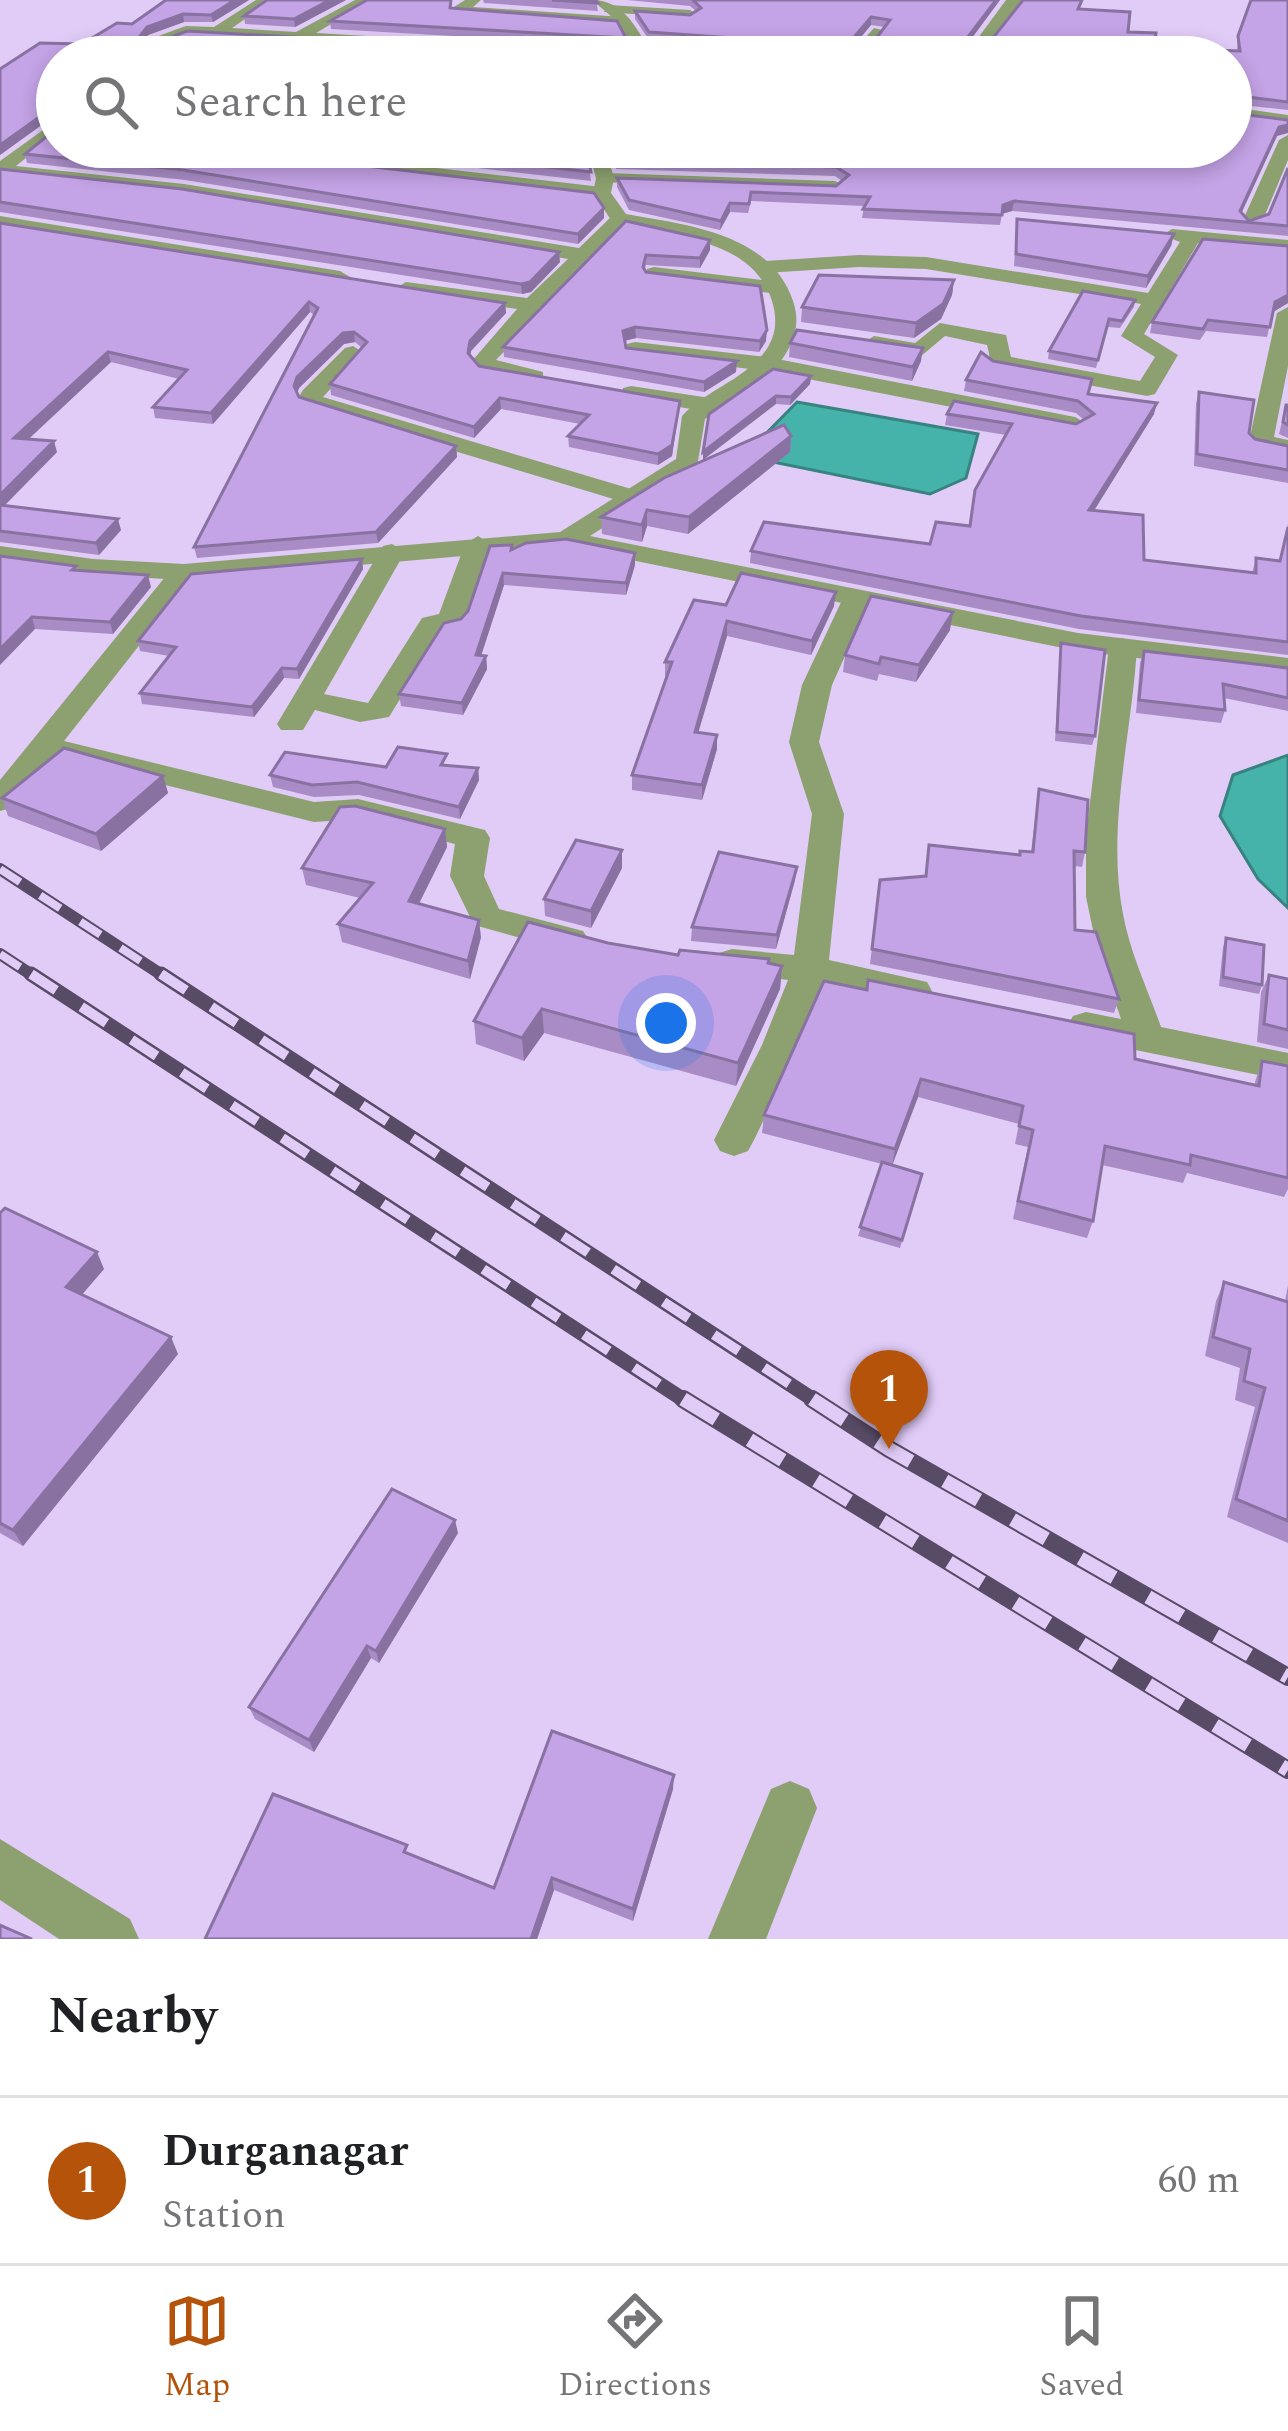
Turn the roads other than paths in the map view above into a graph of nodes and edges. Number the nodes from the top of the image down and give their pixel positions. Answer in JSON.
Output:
{"nodes":[{"id":1,"x":266,"y":0,"type":"edge"},
{"id":2,"x":365,"y":0,"type":"edge"},
{"id":3,"x":474,"y":0,"type":"edge"},
{"id":4,"x":1015,"y":0,"type":"edge"},
{"id":5,"x":604,"y":4,"type":"edge"},
{"id":6,"x":690,"y":14,"type":"edge"},
{"id":7,"x":528,"y":17,"type":"junction"},
{"id":8,"x":623,"y":21,"type":"junction"},
{"id":9,"x":219,"y":30,"type":"junction"},
{"id":10,"x":879,"y":31,"type":"edge"},
{"id":11,"x":166,"y":36,"type":"edge"},
{"id":12,"x":300,"y":36,"type":"joint"},
{"id":13,"x":511,"y":36,"type":"edge"},
{"id":14,"x":630,"y":36,"type":"edge"},
{"id":15,"x":875,"y":36,"type":"edge"},
{"id":16,"x":986,"y":36,"type":"edge"},
{"id":17,"x":1252,"y":115,"type":"edge"},
{"id":18,"x":1288,"y":120,"type":"edge"},
{"id":19,"x":1288,"y":140,"type":"edge"},
{"id":20,"x":36,"y":142,"type":"edge"},
{"id":21,"x":421,"y":168,"type":"edge"},
{"id":22,"x":600,"y":168,"type":"edge"},
{"id":23,"x":0,"y":170,"type":"edge"},
{"id":24,"x":603,"y":186,"type":"junction"},
{"id":25,"x":835,"y":186,"type":"edge"},
{"id":26,"x":620,"y":219,"type":"junction"},
{"id":27,"x":0,"y":222,"type":"edge"},
{"id":28,"x":1252,"y":222,"type":"edge"},
{"id":29,"x":1147,"y":233,"type":"edge"},
{"id":30,"x":1192,"y":237,"type":"junction"},
{"id":31,"x":1288,"y":246,"type":"edge"},
{"id":32,"x":583,"y":255,"type":"junction"},
{"id":33,"x":765,"y":267,"type":"junction"},
{"id":34,"x":654,"y":273,"type":"edge"},
{"id":35,"x":360,"y":280,"type":"edge"},
{"id":36,"x":383,"y":284,"type":"edge"},
{"id":37,"x":778,"y":288,"type":"junction"},
{"id":38,"x":1154,"y":299,"type":"junction"},
{"id":39,"x":532,"y":304,"type":"junction"},
{"id":40,"x":1288,"y":313,"type":"edge"},
{"id":41,"x":854,"y":340,"type":"edge"},
{"id":42,"x":634,"y":350,"type":"edge"},
{"id":43,"x":352,"y":353,"type":"edge"},
{"id":44,"x":767,"y":364,"type":"junction"},
{"id":45,"x":571,"y":383,"type":"edge"},
{"id":46,"x":617,"y":391,"type":"edge"},
{"id":47,"x":710,"y":405,"type":"junction"},
{"id":48,"x":1075,"y":424,"type":"edge"},
{"id":49,"x":1288,"y":447,"type":"edge"},
{"id":50,"x":628,"y":496,"type":"junction"},
{"id":51,"x":567,"y":539,"type":"junction"},
{"id":52,"x":478,"y":544,"type":"junction"},
{"id":53,"x":392,"y":552,"type":"junction"},
{"id":54,"x":0,"y":554,"type":"edge"},
{"id":55,"x":184,"y":572,"type":"junction"},
{"id":56,"x":857,"y":598,"type":"junction"},
{"id":57,"x":1123,"y":647,"type":"junction"},
{"id":58,"x":1288,"y":667,"type":"edge"},
{"id":59,"x":41,"y":745,"type":"junction"},
{"id":60,"x":0,"y":800,"type":"edge"},
{"id":61,"x":610,"y":950,"type":"edge"},
{"id":62,"x":699,"y":958,"type":"edge"},
{"id":63,"x":810,"y":969,"type":"junction"},
{"id":64,"x":939,"y":996,"type":"edge"},
{"id":65,"x":1054,"y":1019,"type":"edge"},
{"id":66,"x":1146,"y":1038,"type":"junction"},
{"id":67,"x":1288,"y":1067,"type":"edge"},
{"id":68,"x":734,"y":1140,"type":"dead end"},
{"id":69,"x":790,"y":1808,"type":"dead end"},
{"id":70,"x":0,"y":1867,"type":"edge"},
{"id":71,"x":110,"y":1939,"type":"edge"},
{"id":72,"x":737,"y":1939,"type":"edge"}],
"edges":[{"from":1,"to":9,"type":"street"},
{"from":2,"to":12,"type":"street"},
{"from":3,"to":7,"type":"street"},
{"from":4,"to":16,"type":"street"},
{"from":5,"to":6,"type":"street"},
{"from":5,"to":8,"type":"street"},
{"from":7,"to":8,"type":"street"},
{"from":7,"to":13,"type":"street"},
{"from":8,"to":14,"type":"street"},
{"from":9,"to":11,"type":"street"},
{"from":9,"to":12,"type":"street"},
{"from":10,"to":15,"type":"street"},
{"from":17,"to":18,"type":"street"},
{"from":19,"to":28,"type":"street"},
{"from":20,"to":23,"type":"street"},
{"from":21,"to":24,"type":"street"},
{"from":22,"to":24,"type":"street"},
{"from":23,"to":32,"type":"street"},
{"from":24,"to":25,"type":"street"},
{"from":24,"to":26,"type":"street"},
{"from":26,"to":32,"type":"street"},
{"from":26,"to":33,"type":"street"},
{"from":27,"to":35,"type":"street"},
{"from":29,"to":30,"type":"street"},
{"from":30,"to":31,"type":"street"},
{"from":30,"to":38,"type":"street"},
{"from":32,"to":39,"type":"street"},
{"from":33,"to":37,"type":"street"},
{"from":33,"to":38,"type":"street"},
{"from":34,"to":37,"type":"street"},
{"from":36,"to":39,"type":"street"},
{"from":37,"to":44,"type":"street"},
{"from":38,"to":41,"type":"street"},
{"from":39,"to":45,"type":"street"},
{"from":40,"to":49,"type":"street"},
{"from":42,"to":44,"type":"street"},
{"from":43,"to":50,"type":"street"},
{"from":44,"to":47,"type":"street"},
{"from":44,"to":48,"type":"street"},
{"from":46,"to":47,"type":"street"},
{"from":47,"to":50,"type":"street"},
{"from":50,"to":51,"type":"street"},
{"from":51,"to":52,"type":"street"},
{"from":51,"to":56,"type":"street"},
{"from":52,"to":53,"type":"street"},
{"from":52,"to":53,"type":"street"},
{"from":53,"to":55,"type":"street"},
{"from":54,"to":55,"type":"street"},
{"from":55,"to":59,"type":"street"},
{"from":56,"to":57,"type":"street"},
{"from":56,"to":63,"type":"street"},
{"from":57,"to":58,"type":"street"},
{"from":57,"to":66,"type":"street"},
{"from":59,"to":60,"type":"street"},
{"from":59,"to":61,"type":"street"},
{"from":62,"to":63,"type":"street"},
{"from":63,"to":64,"type":"street"},
{"from":63,"to":68,"type":"street"},
{"from":65,"to":66,"type":"street"},
{"from":66,"to":67,"type":"street"},
{"from":69,"to":72,"type":"street"},
{"from":70,"to":71,"type":"street"}]}
